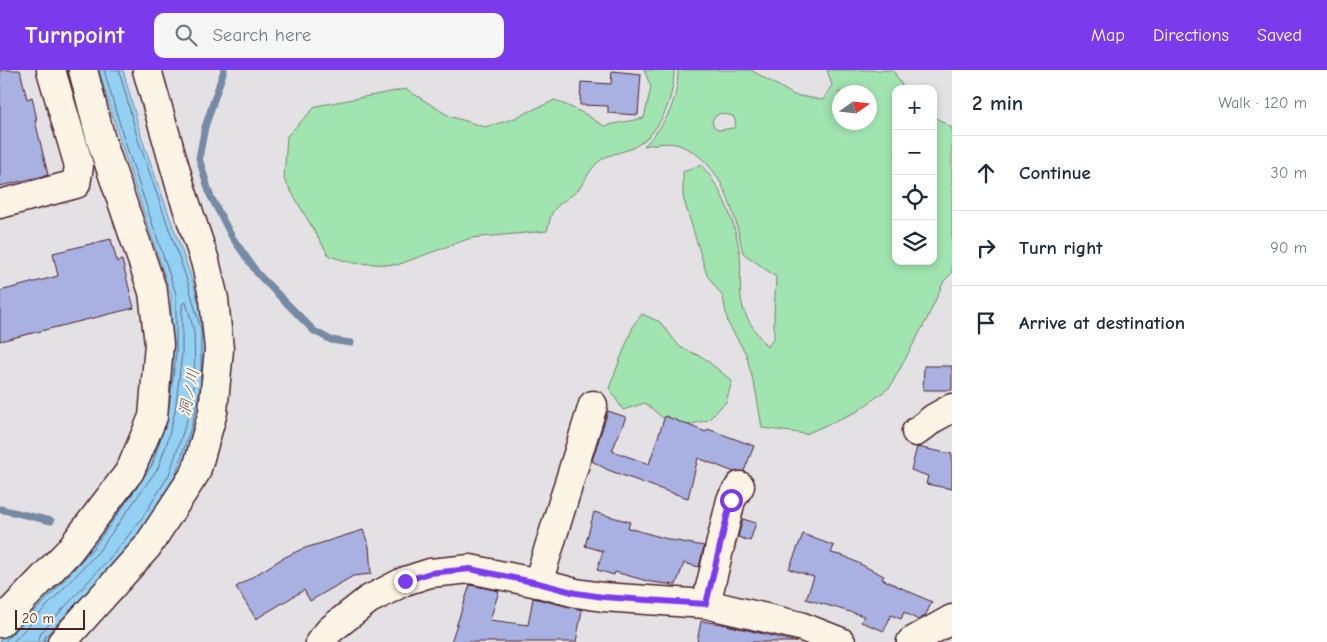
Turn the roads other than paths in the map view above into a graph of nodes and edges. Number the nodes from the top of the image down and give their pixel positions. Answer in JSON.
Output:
{"nodes":[{"id":1,"x":52,"y":70,"type":"edge"},
{"id":2,"x":83,"y":70,"type":"edge"},
{"id":3,"x":147,"y":70,"type":"edge"},
{"id":4,"x":0,"y":204,"type":"edge"},
{"id":5,"x":593,"y":405,"type":"dead end"},
{"id":6,"x":952,"y":408,"type":"edge"},
{"id":7,"x":916,"y":432,"type":"dead end"},
{"id":8,"x":740,"y":486,"type":"dead end"},
{"id":9,"x":538,"y":583,"type":"junction"},
{"id":10,"x":706,"y":604,"type":"junction"},
{"id":11,"x":952,"y":619,"type":"edge"},
{"id":12,"x":0,"y":623,"type":"edge"},
{"id":13,"x":62,"y":642,"type":"edge"},
{"id":14,"x":320,"y":642,"type":"edge"},
{"id":15,"x":841,"y":642,"type":"edge"},
{"id":16,"x":911,"y":642,"type":"edge"}],
"edges":[{"from":1,"to":4,"type":"street"},
{"from":2,"to":12,"type":"street"},
{"from":3,"to":13,"type":"street"},
{"from":5,"to":9,"type":"street"},
{"from":6,"to":7,"type":"street"},
{"from":8,"to":10,"type":"street"},
{"from":9,"to":10,"type":"street"},
{"from":9,"to":14,"type":"street"},
{"from":10,"to":15,"type":"street"},
{"from":11,"to":16,"type":"street"}]}
